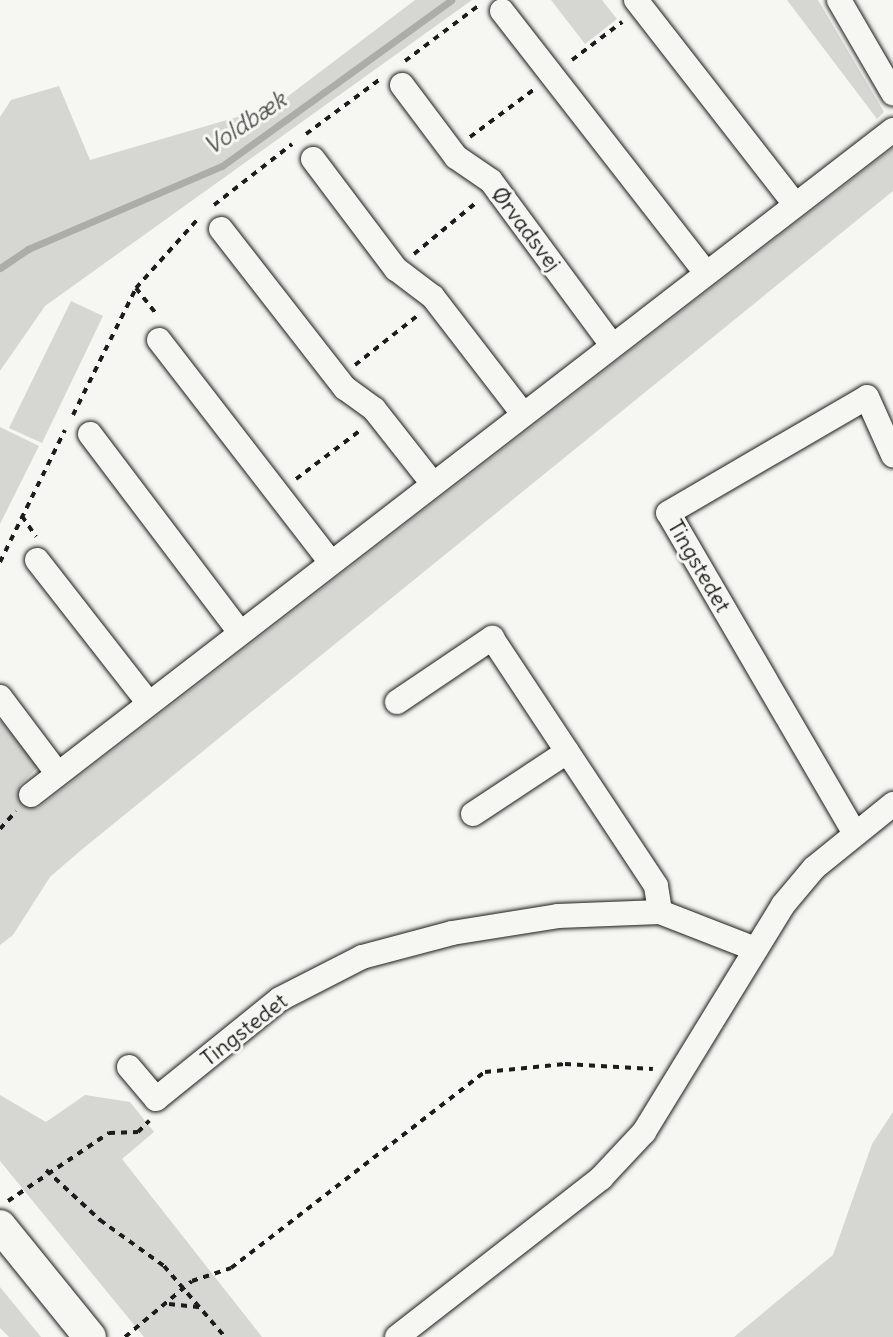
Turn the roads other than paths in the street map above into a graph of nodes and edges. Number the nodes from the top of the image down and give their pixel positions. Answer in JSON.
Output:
{"nodes":[{"id":1,"x":839,"y":0,"type":"edge"},
{"id":2,"x":638,"y":4,"type":"edge"},
{"id":3,"x":502,"y":11,"type":"dead end"},
{"id":4,"x":402,"y":85,"type":"dead end"},
{"id":5,"x":893,"y":93,"type":"edge"},
{"id":6,"x":893,"y":130,"type":"edge"},
{"id":7,"x":313,"y":159,"type":"dead end"},
{"id":8,"x":795,"y":204,"type":"junction"},
{"id":9,"x":221,"y":229,"type":"dead end"},
{"id":10,"x":706,"y":273,"type":"junction"},
{"id":11,"x":159,"y":340,"type":"road end"},
{"id":12,"x":612,"y":345,"type":"junction"},
{"id":13,"x":523,"y":414,"type":"junction"},
{"id":14,"x":90,"y":434,"type":"dead end"},
{"id":15,"x":893,"y":455,"type":"edge"},
{"id":16,"x":433,"y":484,"type":"junction"},
{"id":17,"x":37,"y":560,"type":"dead end"},
{"id":18,"x":330,"y":561,"type":"junction"},
{"id":19,"x":239,"y":631,"type":"junction"},
{"id":20,"x":0,"y":697,"type":"edge"},
{"id":21,"x":147,"y":701,"type":"junction"},
{"id":22,"x":397,"y":702,"type":"dead end"},
{"id":23,"x":567,"y":752,"type":"junction"},
{"id":24,"x":58,"y":774,"type":"junction"},
{"id":25,"x":31,"y":795,"type":"dead end"},
{"id":26,"x":893,"y":804,"type":"edge"},
{"id":27,"x":473,"y":814,"type":"dead end"},
{"id":28,"x":854,"y":832,"type":"junction"},
{"id":29,"x":660,"y":912,"type":"junction"},
{"id":30,"x":755,"y":949,"type":"junction"},
{"id":31,"x":129,"y":1067,"type":"dead end"},
{"id":32,"x":0,"y":1226,"type":"edge"},
{"id":33,"x":90,"y":1337,"type":"edge"},
{"id":34,"x":397,"y":1337,"type":"edge"}],
"edges":[{"from":1,"to":5,"type":"street"},
{"from":2,"to":8,"type":"street"},
{"from":3,"to":10,"type":"street"},
{"from":4,"to":12,"type":"street","name":"Ørvadsvej"},
{"from":6,"to":8,"type":"street"},
{"from":7,"to":13,"type":"street"},
{"from":8,"to":10,"type":"street"},
{"from":9,"to":16,"type":"street"},
{"from":10,"to":12,"type":"street"},
{"from":11,"to":18,"type":"street"},
{"from":12,"to":13,"type":"street"},
{"from":13,"to":16,"type":"street"},
{"from":14,"to":19,"type":"street"},
{"from":15,"to":28,"type":"street","name":"Tingstedet"},
{"from":16,"to":18,"type":"street"},
{"from":17,"to":21,"type":"street"},
{"from":18,"to":19,"type":"street"},
{"from":19,"to":21,"type":"street"},
{"from":20,"to":24,"type":"street"},
{"from":21,"to":24,"type":"street"},
{"from":22,"to":23,"type":"street"},
{"from":23,"to":27,"type":"street"},
{"from":23,"to":29,"type":"street"},
{"from":24,"to":25,"type":"street"},
{"from":26,"to":28,"type":"street"},
{"from":28,"to":30,"type":"street"},
{"from":29,"to":30,"type":"street","name":"Tingstedet"},
{"from":29,"to":31,"type":"street","name":"Tingstedet"},
{"from":30,"to":34,"type":"street"},
{"from":32,"to":33,"type":"main road"}]}
